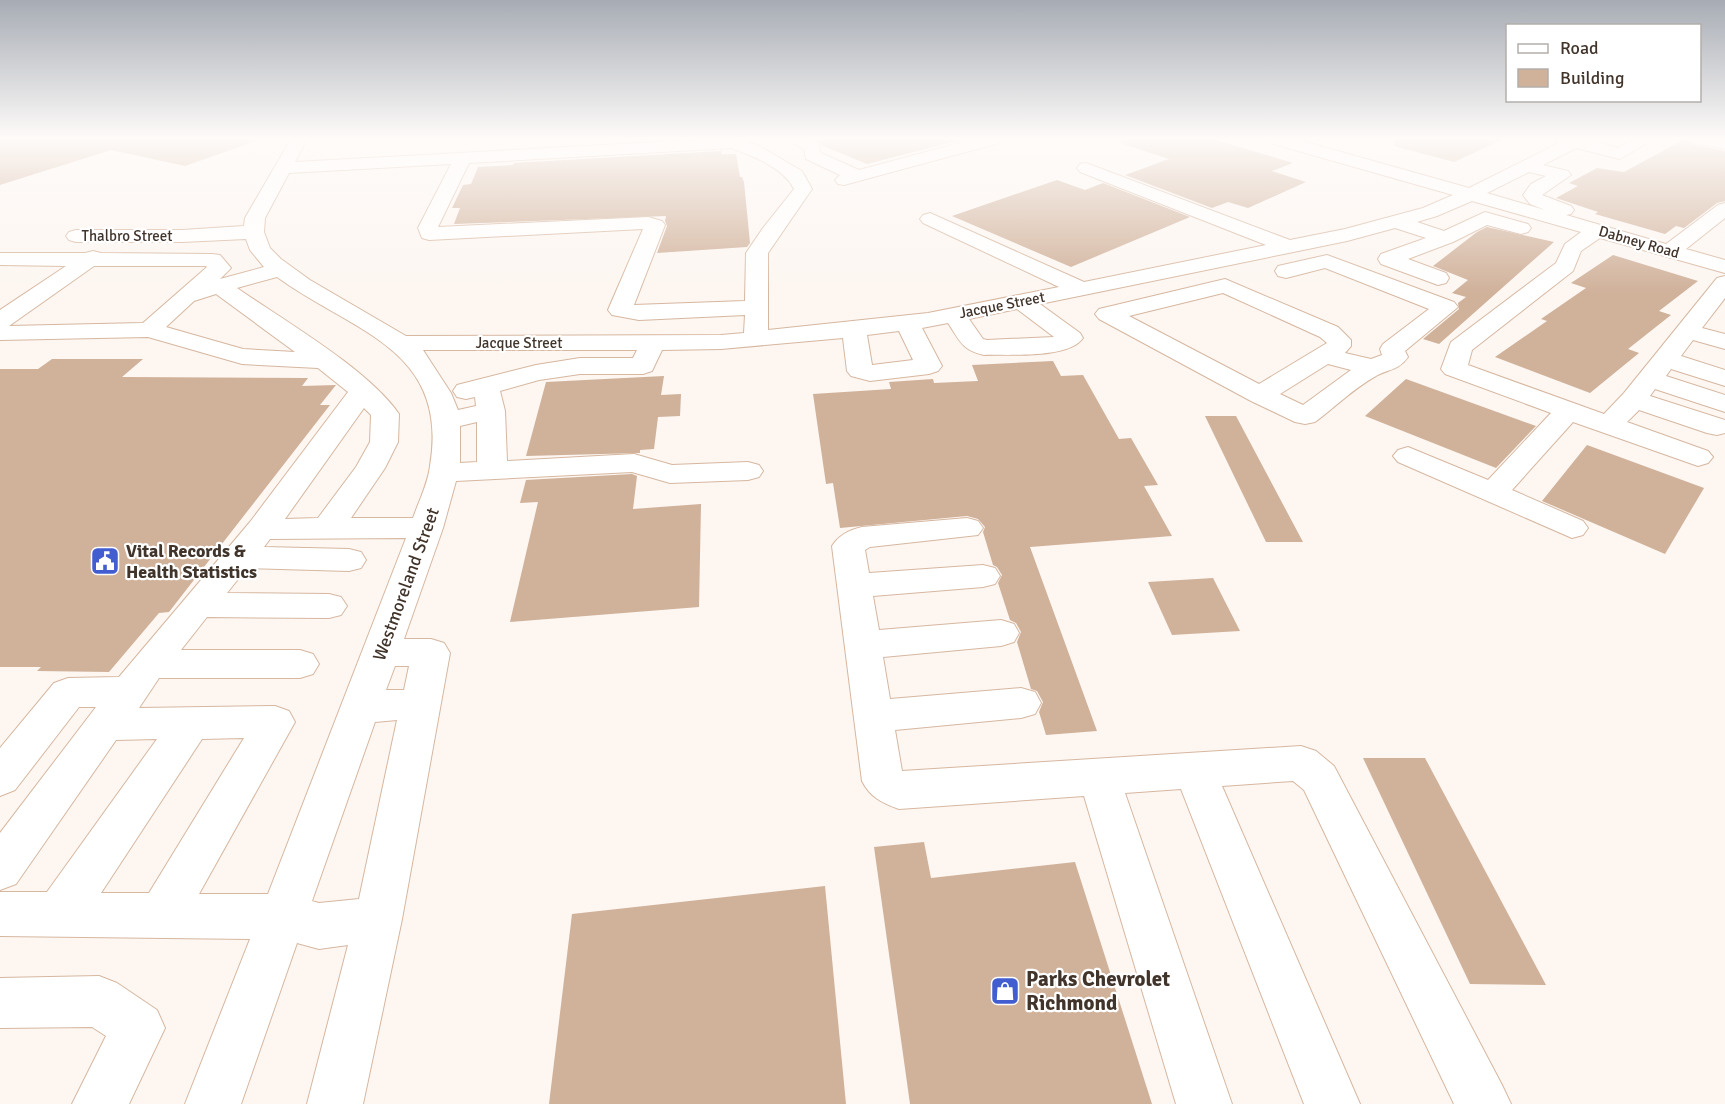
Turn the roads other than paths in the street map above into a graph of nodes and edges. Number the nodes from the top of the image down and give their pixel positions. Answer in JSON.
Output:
{"nodes":[{"id":1,"x":272,"y":191,"type":"edge"},
{"id":2,"x":447,"y":191,"type":"edge"},
{"id":3,"x":802,"y":191,"type":"edge"},
{"id":4,"x":1144,"y":191,"type":"edge"},
{"id":5,"x":1462,"y":191,"type":"edge"},
{"id":6,"x":1479,"y":191,"type":"edge"},
{"id":7,"x":1536,"y":191,"type":"edge"},
{"id":8,"x":1472,"y":194,"type":"junction"},
{"id":9,"x":1725,"y":209,"type":"edge"},
{"id":10,"x":259,"y":217,"type":"junction"},
{"id":11,"x":930,"y":219,"type":"dead end"},
{"id":12,"x":1560,"y":220,"type":"junction"},
{"id":13,"x":1397,"y":222,"type":"junction"},
{"id":14,"x":1608,"y":233,"type":"junction"},
{"id":15,"x":56,"y":236,"type":"dead end"},
{"id":16,"x":123,"y":236,"type":"junction"},
{"id":17,"x":182,"y":236,"type":"junction"},
{"id":18,"x":1446,"y":238,"type":"junction"},
{"id":19,"x":1678,"y":245,"type":"junction"},
{"id":20,"x":1289,"y":247,"type":"junction"},
{"id":21,"x":1725,"y":249,"type":"edge"},
{"id":22,"x":0,"y":259,"type":"edge"},
{"id":23,"x":90,"y":259,"type":"junction"},
{"id":24,"x":1725,"y":267,"type":"edge"},
{"id":25,"x":280,"y":269,"type":"junction"},
{"id":26,"x":1162,"y":273,"type":"junction"},
{"id":27,"x":1438,"y":278,"type":"dead end"},
{"id":28,"x":220,"y":286,"type":"junction"},
{"id":29,"x":1226,"y":286,"type":"junction"},
{"id":30,"x":1082,"y":290,"type":"junction"},
{"id":31,"x":1196,"y":294,"type":"junction"},
{"id":32,"x":186,"y":296,"type":"junction"},
{"id":33,"x":1022,"y":302,"type":"junction"},
{"id":34,"x":757,"y":307,"type":"junction"},
{"id":35,"x":1713,"y":307,"type":"edge"},
{"id":36,"x":955,"y":315,"type":"junction"},
{"id":37,"x":0,"y":321,"type":"edge"},
{"id":38,"x":907,"y":323,"type":"junction"},
{"id":39,"x":149,"y":330,"type":"junction"},
{"id":40,"x":854,"y":330,"type":"junction"},
{"id":41,"x":0,"y":333,"type":"edge"},
{"id":42,"x":756,"y":339,"type":"junction"},
{"id":43,"x":400,"y":342,"type":"junction"},
{"id":44,"x":1725,"y":342,"type":"edge"},
{"id":45,"x":594,"y":354,"type":"junction"},
{"id":46,"x":1324,"y":355,"type":"junction"},
{"id":47,"x":325,"y":361,"type":"junction"},
{"id":48,"x":1371,"y":366,"type":"junction"},
{"id":49,"x":1725,"y":378,"type":"edge"},
{"id":50,"x":1650,"y":379,"type":"junction"},
{"id":51,"x":363,"y":391,"type":"junction"},
{"id":52,"x":1260,"y":395,"type":"junction"},
{"id":53,"x":489,"y":399,"type":"junction"},
{"id":54,"x":442,"y":409,"type":"junction"},
{"id":55,"x":1568,"y":411,"type":"junction"},
{"id":56,"x":1721,"y":415,"type":"edge"},
{"id":57,"x":1609,"y":425,"type":"junction"},
{"id":58,"x":1408,"y":456,"type":"dead end"},
{"id":59,"x":1698,"y":457,"type":"dead end"},
{"id":60,"x":492,"y":469,"type":"junction"},
{"id":61,"x":748,"y":471,"type":"dead end"},
{"id":62,"x":444,"y":473,"type":"junction"},
{"id":63,"x":1493,"y":493,"type":"junction"},
{"id":64,"x":328,"y":528,"type":"junction"},
{"id":65,"x":427,"y":528,"type":"junction"},
{"id":66,"x":967,"y":528,"type":"dead end"},
{"id":67,"x":1572,"y":528,"type":"dead end"},
{"id":68,"x":250,"y":543,"type":"junction"},
{"id":69,"x":349,"y":560,"type":"dead end"},
{"id":70,"x":983,"y":576,"type":"dead end"},
{"id":71,"x":853,"y":586,"type":"junction"},
{"id":72,"x":198,"y":605,"type":"junction"},
{"id":73,"x":329,"y":606,"type":"dead end"},
{"id":74,"x":1000,"y":633,"type":"dead end"},
{"id":75,"x":862,"y":645,"type":"junction"},
{"id":76,"x":382,"y":652,"type":"junction"},
{"id":77,"x":300,"y":664,"type":"dead end"},
{"id":78,"x":139,"y":677,"type":"junction"},
{"id":79,"x":420,"y":704,"type":"junction"},
{"id":80,"x":1021,"y":704,"type":"dead end"},
{"id":81,"x":361,"y":707,"type":"junction"},
{"id":82,"x":873,"y":716,"type":"junction"},
{"id":83,"x":191,"y":723,"type":"junction"},
{"id":84,"x":107,"y":724,"type":"junction"},
{"id":85,"x":1194,"y":770,"type":"junction"},
{"id":86,"x":1099,"y":777,"type":"junction"},
{"id":87,"x":0,"y":778,"type":"edge"},
{"id":88,"x":0,"y":869,"type":"edge"},
{"id":89,"x":0,"y":914,"type":"edge"},
{"id":90,"x":59,"y":915,"type":"junction"},
{"id":91,"x":161,"y":915,"type":"junction"},
{"id":92,"x":283,"y":916,"type":"junction"},
{"id":93,"x":378,"y":919,"type":"junction"},
{"id":94,"x":0,"y":1004,"type":"edge"},
{"id":95,"x":100,"y":1104,"type":"edge"},
{"id":96,"x":213,"y":1104,"type":"edge"},
{"id":97,"x":335,"y":1104,"type":"edge"},
{"id":98,"x":1204,"y":1104,"type":"edge"},
{"id":99,"x":1332,"y":1104,"type":"edge"},
{"id":100,"x":1483,"y":1104,"type":"edge"}],
"edges":[{"from":1,"to":10,"type":"street"},
{"from":2,"to":34,"type":"street"},
{"from":3,"to":34,"type":"street"},
{"from":4,"to":20,"type":"street"},
{"from":5,"to":8,"type":"street","name":"Dabney Road"},
{"from":6,"to":8,"type":"street","name":"Jacque Street"},
{"from":7,"to":14,"type":"street"},
{"from":8,"to":12,"type":"street","name":"Dabney Road"},
{"from":8,"to":13,"type":"street","name":"Jacque Street"},
{"from":9,"to":19,"type":"street"},
{"from":10,"to":17,"type":"street","name":"Thalbro Street"},
{"from":10,"to":17,"type":"street"},
{"from":10,"to":25,"type":"street"},
{"from":11,"to":30,"type":"street"},
{"from":12,"to":14,"type":"street","name":"Dabney Road"},
{"from":12,"to":18,"type":"street"},
{"from":13,"to":18,"type":"street"},
{"from":13,"to":20,"type":"street","name":"Jacque Street"},
{"from":14,"to":19,"type":"street","name":"Dabney Road"},
{"from":14,"to":55,"type":"street"},
{"from":15,"to":16,"type":"street","name":"Thalbro Street"},
{"from":16,"to":17,"type":"street","name":"Thalbro Street"},
{"from":16,"to":23,"type":"street"},
{"from":18,"to":27,"type":"street"},
{"from":19,"to":21,"type":"street"},
{"from":19,"to":24,"type":"street","name":"Dabney Road"},
{"from":20,"to":26,"type":"street","name":"Jacque Street"},
{"from":22,"to":23,"type":"street"},
{"from":23,"to":32,"type":"street"},
{"from":23,"to":37,"type":"street"},
{"from":25,"to":28,"type":"street"},
{"from":25,"to":43,"type":"street"},
{"from":26,"to":30,"type":"street","name":"Jacque Street"},
{"from":26,"to":31,"type":"street"},
{"from":28,"to":32,"type":"street"},
{"from":28,"to":47,"type":"street"},
{"from":29,"to":31,"type":"street"},
{"from":29,"to":46,"type":"street"},
{"from":29,"to":48,"type":"street"},
{"from":30,"to":33,"type":"street","name":"Jacque Street"},
{"from":31,"to":52,"type":"street"},
{"from":32,"to":39,"type":"street"},
{"from":33,"to":36,"type":"street","name":"Jacque Street"},
{"from":33,"to":36,"type":"street"},
{"from":34,"to":42,"type":"street"},
{"from":35,"to":44,"type":"street"},
{"from":35,"to":50,"type":"street"},
{"from":36,"to":38,"type":"street","name":"Jacque Street"},
{"from":38,"to":40,"type":"street","name":"Jacque Street"},
{"from":38,"to":40,"type":"street"},
{"from":39,"to":41,"type":"street"},
{"from":39,"to":47,"type":"street"},
{"from":40,"to":42,"type":"street","name":"Jacque Street"},
{"from":42,"to":45,"type":"street","name":"Jacque Street"},
{"from":43,"to":45,"type":"street","name":"Jacque Street"},
{"from":43,"to":54,"type":"street"},
{"from":45,"to":53,"type":"street"},
{"from":46,"to":48,"type":"street"},
{"from":46,"to":52,"type":"street"},
{"from":47,"to":51,"type":"street"},
{"from":48,"to":52,"type":"street"},
{"from":49,"to":50,"type":"street"},
{"from":50,"to":56,"type":"street"},
{"from":50,"to":57,"type":"street"},
{"from":51,"to":64,"type":"street"},
{"from":51,"to":68,"type":"street"},
{"from":53,"to":54,"type":"street"},
{"from":53,"to":60,"type":"street"},
{"from":54,"to":62,"type":"street","name":"Westmoreland Street"},
{"from":55,"to":57,"type":"street"},
{"from":55,"to":63,"type":"street"},
{"from":57,"to":59,"type":"street"},
{"from":58,"to":63,"type":"street"},
{"from":60,"to":61,"type":"street"},
{"from":60,"to":62,"type":"street"},
{"from":62,"to":65,"type":"street","name":"Westmoreland Street"},
{"from":63,"to":67,"type":"street"},
{"from":64,"to":65,"type":"street"},
{"from":64,"to":68,"type":"street"},
{"from":65,"to":76,"type":"street","name":"Westmoreland Street"},
{"from":66,"to":71,"type":"street"},
{"from":68,"to":69,"type":"street"},
{"from":68,"to":72,"type":"street"},
{"from":70,"to":71,"type":"street"},
{"from":71,"to":75,"type":"street"},
{"from":72,"to":73,"type":"street"},
{"from":72,"to":78,"type":"street"},
{"from":74,"to":75,"type":"street"},
{"from":75,"to":82,"type":"street"},
{"from":76,"to":79,"type":"street"},
{"from":76,"to":81,"type":"street","name":"Westmoreland Street"},
{"from":77,"to":78,"type":"street"},
{"from":78,"to":84,"type":"street"},
{"from":78,"to":87,"type":"street"},
{"from":79,"to":81,"type":"street"},
{"from":79,"to":93,"type":"street"},
{"from":80,"to":82,"type":"street"},
{"from":81,"to":92,"type":"street","name":"Westmoreland Street"},
{"from":82,"to":86,"type":"street"},
{"from":83,"to":84,"type":"street"},
{"from":83,"to":90,"type":"street"},
{"from":83,"to":91,"type":"street"},
{"from":84,"to":88,"type":"street"},
{"from":85,"to":86,"type":"street"},
{"from":85,"to":99,"type":"street"},
{"from":85,"to":100,"type":"street"},
{"from":86,"to":98,"type":"street"},
{"from":89,"to":90,"type":"street"},
{"from":90,"to":91,"type":"street"},
{"from":91,"to":92,"type":"street"},
{"from":92,"to":93,"type":"street"},
{"from":92,"to":96,"type":"street","name":"Westmoreland Street"},
{"from":93,"to":97,"type":"street"},
{"from":94,"to":95,"type":"street"}]}
